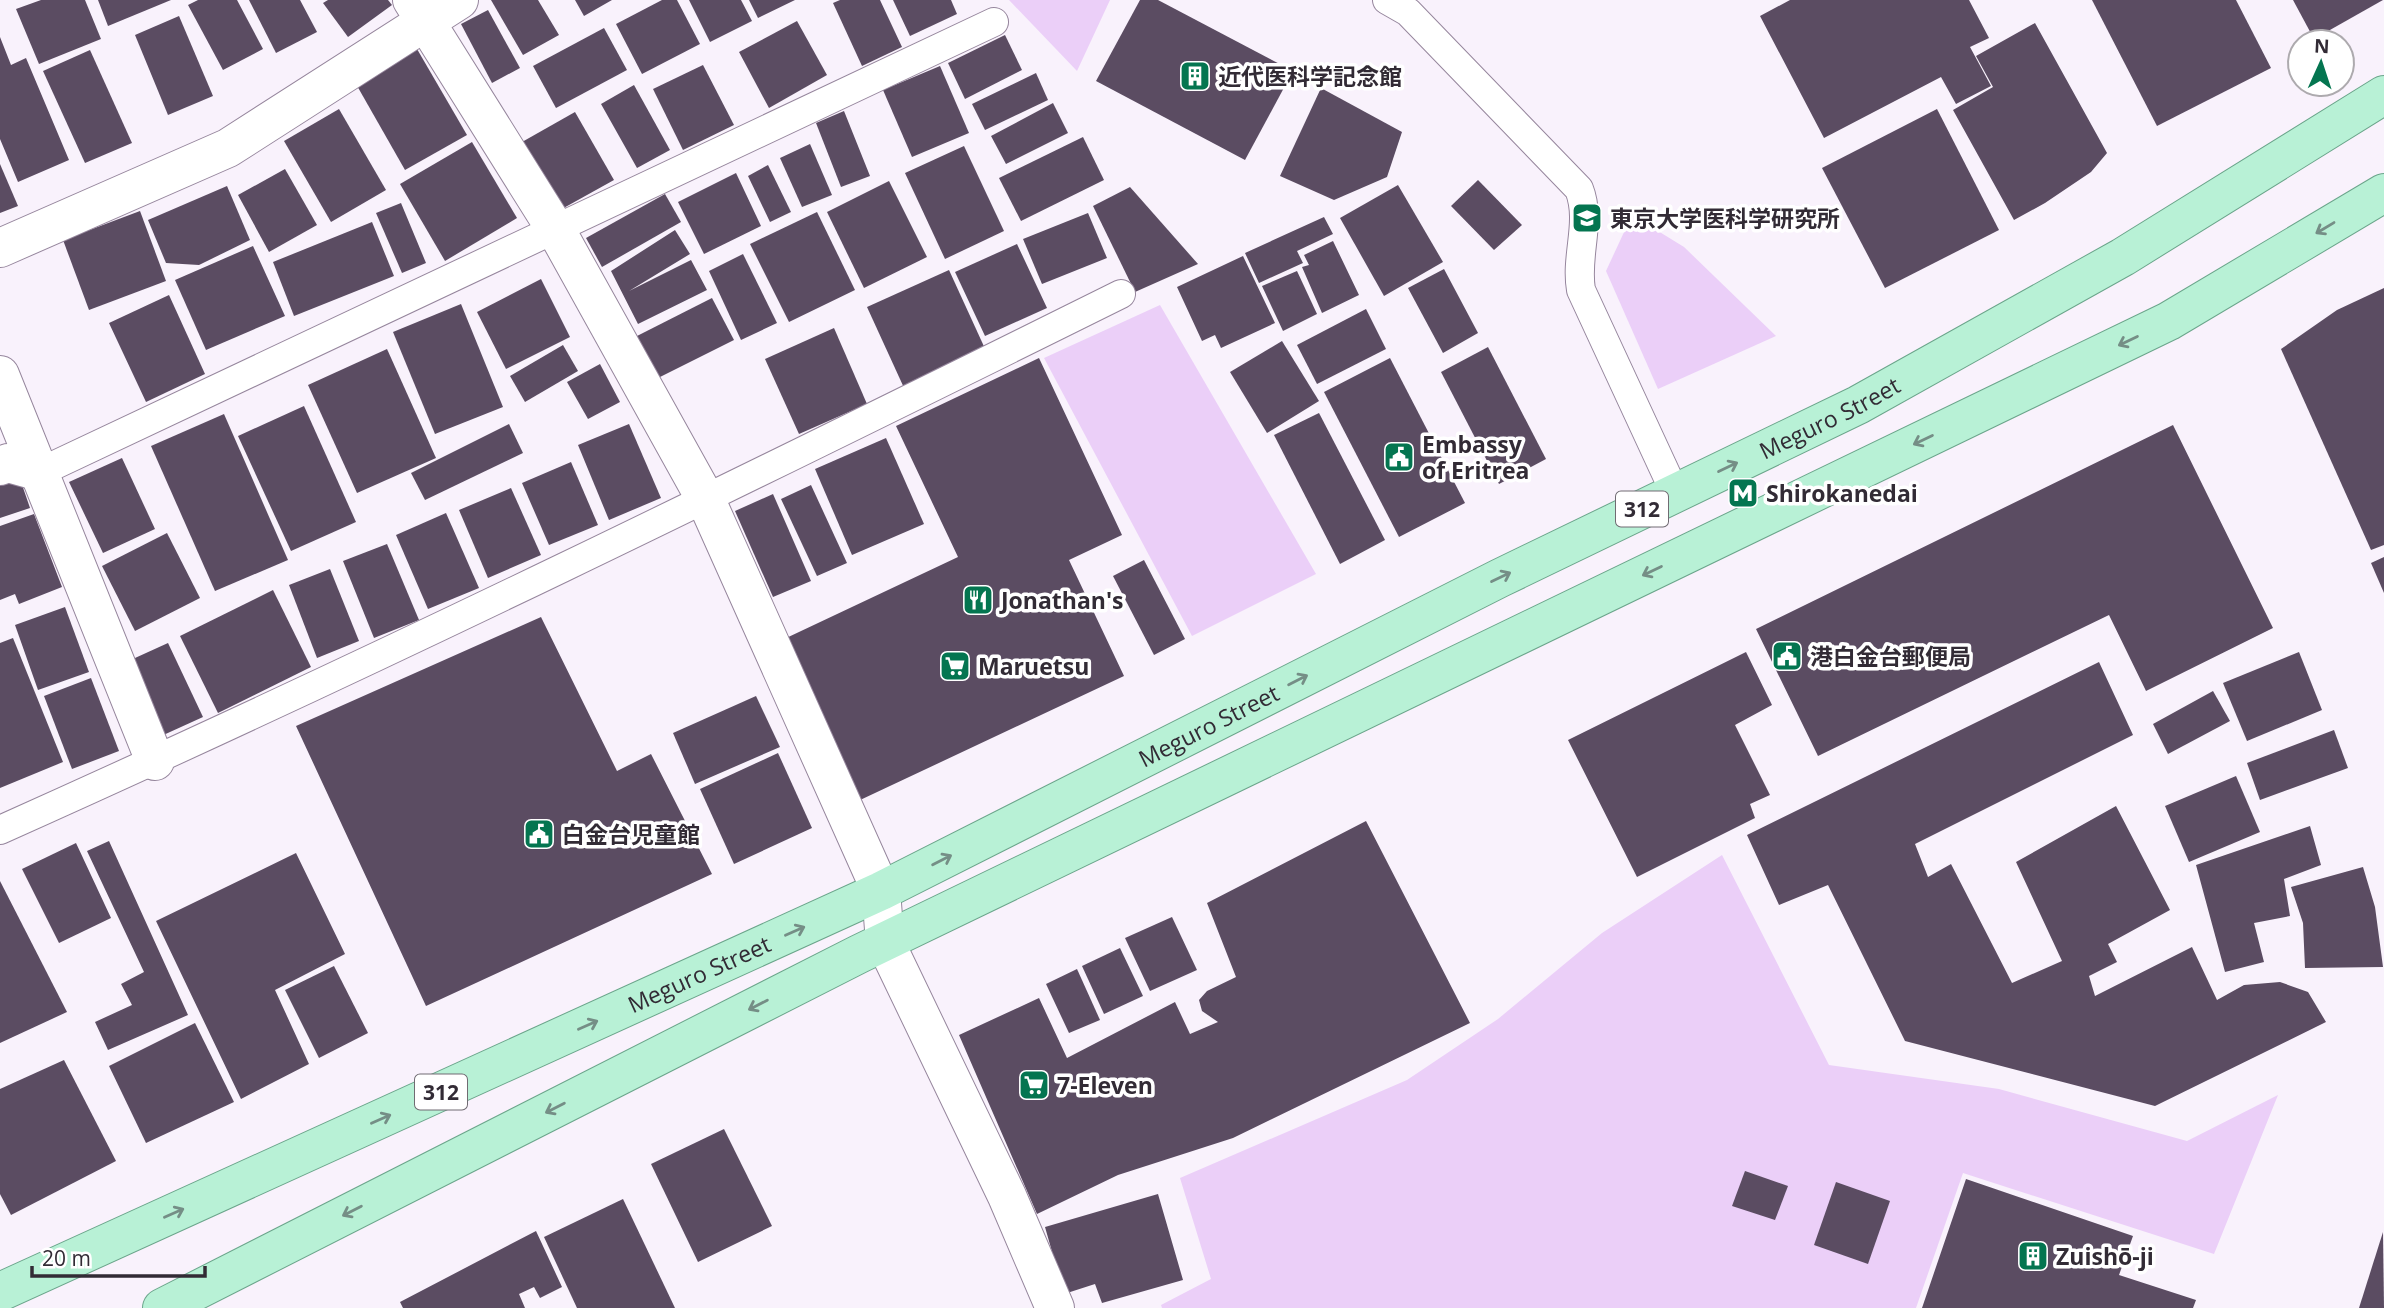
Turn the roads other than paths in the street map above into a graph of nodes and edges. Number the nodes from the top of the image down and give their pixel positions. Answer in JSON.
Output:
{"nodes":[{"id":1,"x":459,"y":0,"type":"edge"},
{"id":2,"x":1387,"y":0,"type":"edge"},
{"id":3,"x":418,"y":10,"type":"edge"},
{"id":4,"x":994,"y":22,"type":"dead end"},
{"id":5,"x":2384,"y":95,"type":"edge"},
{"id":6,"x":2384,"y":193,"type":"edge"},
{"id":7,"x":556,"y":230,"type":"junction"},
{"id":8,"x":0,"y":248,"type":"edge"},
{"id":9,"x":1121,"y":294,"type":"dead end"},
{"id":10,"x":0,"y":375,"type":"edge"},
{"id":11,"x":0,"y":466,"type":"edge"},
{"id":12,"x":40,"y":471,"type":"junction"},
{"id":13,"x":1675,"y":493,"type":"junction"},
{"id":14,"x":706,"y":500,"type":"junction"},
{"id":15,"x":1699,"y":549,"type":"junction"},
{"id":16,"x":155,"y":761,"type":"junction"},
{"id":17,"x":0,"y":830,"type":"edge"},
{"id":18,"x":881,"y":891,"type":"junction"},
{"id":19,"x":885,"y":942,"type":"junction"},
{"id":20,"x":0,"y":1292,"type":"edge"},
{"id":21,"x":162,"y":1308,"type":"edge"},
{"id":22,"x":1055,"y":1308,"type":"edge"}],
"edges":[{"from":1,"to":3,"type":"street"},
{"from":2,"to":13,"type":"lane"},
{"from":3,"to":7,"type":"street"},
{"from":3,"to":8,"type":"street"},
{"from":4,"to":7,"type":"lane"},
{"from":13,"to":5,"type":"main road","name":"Meguro Street","number":"312","one_way":true},
{"from":6,"to":15,"type":"main road","number":"312","one_way":true},
{"from":7,"to":12,"type":"lane"},
{"from":7,"to":14,"type":"street"},
{"from":9,"to":14,"type":"lane"},
{"from":10,"to":12,"type":"street"},
{"from":11,"to":12,"type":"street"},
{"from":12,"to":16,"type":"street"},
{"from":13,"to":15,"type":"main road"},
{"from":18,"to":13,"type":"main road","name":"Meguro Street","number":"312","one_way":true},
{"from":14,"to":16,"type":"lane"},
{"from":14,"to":18,"type":"street"},
{"from":15,"to":19,"type":"main road","number":"312","one_way":true},
{"from":16,"to":17,"type":"lane"},
{"from":18,"to":19,"type":"street"},
{"from":20,"to":18,"type":"main road","name":"Meguro Street","number":"312","one_way":true},
{"from":19,"to":21,"type":"main road","number":"312","one_way":true},
{"from":19,"to":22,"type":"street"}]}
